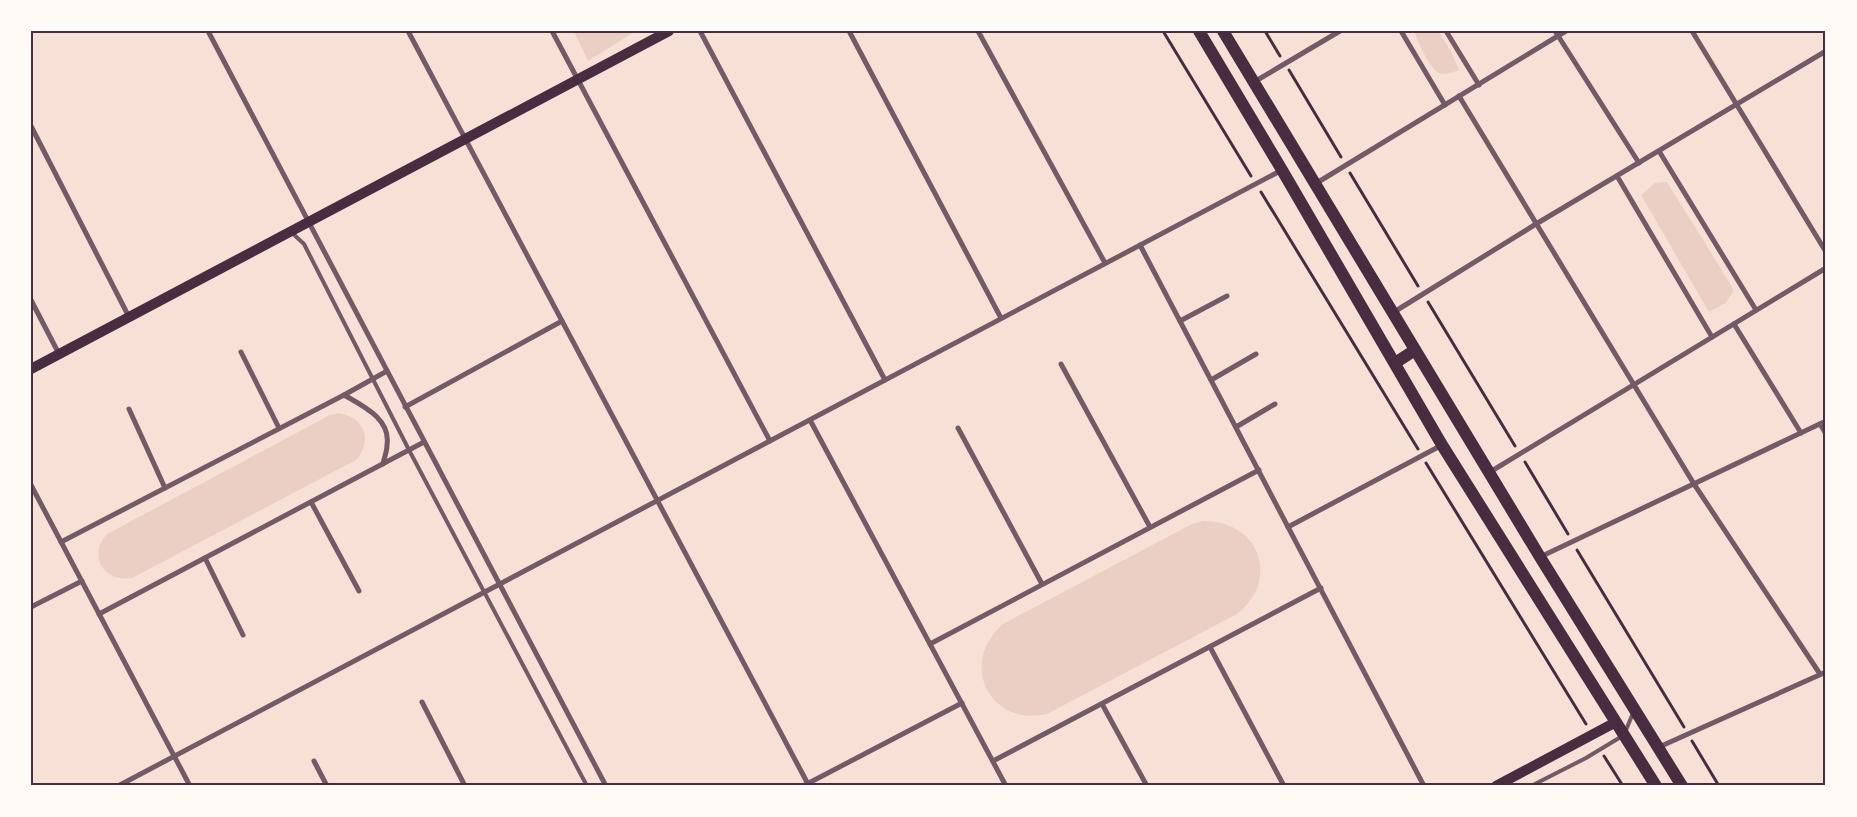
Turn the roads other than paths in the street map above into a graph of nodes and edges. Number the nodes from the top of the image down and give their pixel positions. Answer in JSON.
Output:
{"nodes":[{"id":1,"x":208,"y":31,"type":"edge"},
{"id":2,"x":408,"y":31,"type":"edge"},
{"id":3,"x":552,"y":31,"type":"edge"},
{"id":4,"x":669,"y":31,"type":"edge"},
{"id":5,"x":700,"y":31,"type":"edge"},
{"id":6,"x":850,"y":31,"type":"edge"},
{"id":7,"x":978,"y":31,"type":"edge"},
{"id":8,"x":1199,"y":31,"type":"edge"},
{"id":9,"x":1223,"y":31,"type":"edge"},
{"id":10,"x":1340,"y":31,"type":"edge"},
{"id":11,"x":1401,"y":31,"type":"edge"},
{"id":12,"x":1446,"y":31,"type":"edge"},
{"id":13,"x":1566,"y":31,"type":"edge"},
{"id":14,"x":1692,"y":31,"type":"edge"},
{"id":15,"x":1557,"y":34,"type":"edge"},
{"id":16,"x":1826,"y":51,"type":"edge"},
{"id":17,"x":578,"y":80,"type":"junction"},
{"id":18,"x":1254,"y":82,"type":"junction"},
{"id":19,"x":1479,"y":85,"type":"junction"},
{"id":20,"x":1459,"y":96,"type":"junction"},
{"id":21,"x":1736,"y":104,"type":"junction"},
{"id":22,"x":1445,"y":105,"type":"junction"},
{"id":23,"x":31,"y":126,"type":"edge"},
{"id":24,"x":465,"y":139,"type":"junction"},
{"id":25,"x":1659,"y":151,"type":"junction"},
{"id":26,"x":1639,"y":163,"type":"junction"},
{"id":27,"x":1282,"y":170,"type":"junction"},
{"id":28,"x":1617,"y":176,"type":"junction"},
{"id":29,"x":1315,"y":184,"type":"junction"},
{"id":30,"x":308,"y":223,"type":"junction"},
{"id":31,"x":1536,"y":224,"type":"junction"},
{"id":32,"x":291,"y":232,"type":"junction"},
{"id":33,"x":1140,"y":245,"type":"junction"},
{"id":34,"x":1826,"y":252,"type":"edge"},
{"id":35,"x":1105,"y":264,"type":"junction"},
{"id":36,"x":1826,"y":268,"type":"edge"},
{"id":37,"x":1227,"y":296,"type":"dead end"},
{"id":38,"x":31,"y":300,"type":"edge"},
{"id":39,"x":1756,"y":310,"type":"junction"},
{"id":40,"x":1392,"y":313,"type":"junction"},
{"id":41,"x":129,"y":317,"type":"junction"},
{"id":42,"x":1001,"y":318,"type":"junction"},
{"id":43,"x":562,"y":321,"type":"junction"},
{"id":44,"x":1180,"y":321,"type":"junction"},
{"id":45,"x":1734,"y":324,"type":"junction"},
{"id":46,"x":1712,"y":337,"type":"junction"},
{"id":47,"x":1415,"y":350,"type":"junction"},
{"id":48,"x":241,"y":352,"type":"dead end"},
{"id":49,"x":59,"y":354,"type":"junction"},
{"id":50,"x":1256,"y":354,"type":"dead end"},
{"id":51,"x":1395,"y":363,"type":"junction"},
{"id":52,"x":1061,"y":364,"type":"dead end"},
{"id":53,"x":31,"y":369,"type":"edge"},
{"id":54,"x":386,"y":371,"type":"junction"},
{"id":55,"x":372,"y":379,"type":"junction"},
{"id":56,"x":885,"y":380,"type":"junction"},
{"id":57,"x":1211,"y":380,"type":"junction"},
{"id":58,"x":1634,"y":385,"type":"junction"},
{"id":59,"x":344,"y":395,"type":"junction"},
{"id":60,"x":1275,"y":404,"type":"dead end"},
{"id":61,"x":405,"y":407,"type":"junction"},
{"id":62,"x":129,"y":409,"type":"dead end"},
{"id":63,"x":810,"y":420,"type":"junction"},
{"id":64,"x":1823,"y":423,"type":"edge"},
{"id":65,"x":1236,"y":427,"type":"junction"},
{"id":66,"x":279,"y":428,"type":"junction"},
{"id":67,"x":958,"y":428,"type":"dead end"},
{"id":68,"x":1801,"y":433,"type":"junction"},
{"id":69,"x":1826,"y":434,"type":"edge"},
{"id":70,"x":770,"y":441,"type":"junction"},
{"id":71,"x":424,"y":442,"type":"junction"},
{"id":72,"x":1442,"y":444,"type":"junction"},
{"id":73,"x":409,"y":450,"type":"junction"},
{"id":74,"x":383,"y":464,"type":"junction"},
{"id":75,"x":1259,"y":470,"type":"junction"},
{"id":76,"x":1490,"y":472,"type":"junction"},
{"id":77,"x":1694,"y":484,"type":"junction"},
{"id":78,"x":31,"y":485,"type":"edge"},
{"id":79,"x":165,"y":488,"type":"junction"},
{"id":80,"x":657,"y":500,"type":"junction"},
{"id":81,"x":311,"y":502,"type":"junction"},
{"id":82,"x":1150,"y":527,"type":"junction"},
{"id":83,"x":1288,"y":527,"type":"junction"},
{"id":84,"x":62,"y":542,"type":"junction"},
{"id":85,"x":1540,"y":557,"type":"junction"},
{"id":86,"x":205,"y":558,"type":"junction"},
{"id":87,"x":82,"y":581,"type":"junction"},
{"id":88,"x":499,"y":584,"type":"junction"},
{"id":89,"x":1042,"y":584,"type":"junction"},
{"id":90,"x":1321,"y":588,"type":"junction"},
{"id":91,"x":359,"y":591,"type":"dead end"},
{"id":92,"x":485,"y":591,"type":"junction"},
{"id":93,"x":31,"y":608,"type":"edge"},
{"id":94,"x":99,"y":614,"type":"junction"},
{"id":95,"x":243,"y":635,"type":"dead end"},
{"id":96,"x":930,"y":644,"type":"junction"},
{"id":97,"x":1210,"y":647,"type":"junction"},
{"id":98,"x":1823,"y":673,"type":"edge"},
{"id":99,"x":422,"y":702,"type":"dead end"},
{"id":100,"x":962,"y":703,"type":"junction"},
{"id":101,"x":1102,"y":704,"type":"junction"},
{"id":102,"x":1634,"y":709,"type":"junction"},
{"id":103,"x":1616,"y":722,"type":"junction"},
{"id":104,"x":1624,"y":735,"type":"junction"},
{"id":105,"x":1659,"y":747,"type":"junction"},
{"id":106,"x":174,"y":756,"type":"junction"},
{"id":107,"x":314,"y":761,"type":"dead end"},
{"id":108,"x":993,"y":761,"type":"junction"},
{"id":109,"x":807,"y":785,"type":"edge"},
{"id":110,"x":118,"y":786,"type":"edge"},
{"id":111,"x":190,"y":786,"type":"edge"},
{"id":112,"x":327,"y":786,"type":"edge"},
{"id":113,"x":465,"y":786,"type":"edge"},
{"id":114,"x":587,"y":786,"type":"edge"},
{"id":115,"x":606,"y":786,"type":"edge"},
{"id":116,"x":1006,"y":786,"type":"edge"},
{"id":117,"x":1147,"y":786,"type":"edge"},
{"id":118,"x":1284,"y":786,"type":"edge"},
{"id":119,"x":1424,"y":786,"type":"edge"},
{"id":120,"x":1496,"y":786,"type":"edge"},
{"id":121,"x":1531,"y":786,"type":"edge"},
{"id":122,"x":1656,"y":786,"type":"edge"},
{"id":123,"x":1682,"y":786,"type":"edge"}],
"edges":[{"from":1,"to":30,"type":"street"},
{"from":2,"to":24,"type":"street"},
{"from":3,"to":17,"type":"street"},
{"from":4,"to":17,"type":"main road"},
{"from":5,"to":56,"type":"street"},
{"from":6,"to":42,"type":"street"},
{"from":7,"to":35,"type":"street"},
{"from":8,"to":27,"type":"main road"},
{"from":9,"to":18,"type":"main road"},
{"from":10,"to":18,"type":"street"},
{"from":11,"to":22,"type":"street"},
{"from":12,"to":19,"type":"street"},
{"from":13,"to":15,"type":"street"},
{"from":14,"to":21,"type":"street"},
{"from":15,"to":19,"type":"street"},
{"from":15,"to":26,"type":"street"},
{"from":16,"to":21,"type":"street"},
{"from":17,"to":24,"type":"main road"},
{"from":17,"to":70,"type":"street"},
{"from":18,"to":29,"type":"main road"},
{"from":19,"to":20,"type":"street"},
{"from":20,"to":22,"type":"street"},
{"from":20,"to":31,"type":"street"},
{"from":21,"to":25,"type":"street"},
{"from":21,"to":34,"type":"street"},
{"from":22,"to":29,"type":"street"},
{"from":23,"to":41,"type":"street"},
{"from":24,"to":30,"type":"main road"},
{"from":24,"to":43,"type":"street"},
{"from":25,"to":26,"type":"street"},
{"from":25,"to":39,"type":"street"},
{"from":26,"to":28,"type":"street"},
{"from":27,"to":33,"type":"street"},
{"from":27,"to":51,"type":"main road"},
{"from":28,"to":31,"type":"street"},
{"from":28,"to":46,"type":"street"},
{"from":29,"to":40,"type":"main road"},
{"from":30,"to":32,"type":"main road"},
{"from":30,"to":54,"type":"street"},
{"from":31,"to":40,"type":"street"},
{"from":31,"to":58,"type":"street"},
{"from":32,"to":41,"type":"main road"},
{"from":32,"to":55,"type":"lane"},
{"from":33,"to":35,"type":"street"},
{"from":33,"to":44,"type":"street"},
{"from":35,"to":42,"type":"street"},
{"from":36,"to":39,"type":"street"},
{"from":37,"to":44,"type":"street"},
{"from":38,"to":49,"type":"street"},
{"from":39,"to":45,"type":"street"},
{"from":40,"to":47,"type":"main road"},
{"from":41,"to":49,"type":"main road"},
{"from":42,"to":56,"type":"street"},
{"from":43,"to":61,"type":"street"},
{"from":43,"to":80,"type":"street"},
{"from":44,"to":57,"type":"street"},
{"from":45,"to":46,"type":"street"},
{"from":45,"to":68,"type":"street"},
{"from":46,"to":58,"type":"street"},
{"from":47,"to":51,"type":"main road"},
{"from":47,"to":76,"type":"main road"},
{"from":48,"to":66,"type":"street"},
{"from":49,"to":53,"type":"main road"},
{"from":50,"to":57,"type":"street"},
{"from":51,"to":72,"type":"main road"},
{"from":52,"to":82,"type":"street"},
{"from":54,"to":55,"type":"street"},
{"from":54,"to":61,"type":"street"},
{"from":55,"to":59,"type":"street"},
{"from":55,"to":73,"type":"lane"},
{"from":56,"to":63,"type":"street"},
{"from":57,"to":65,"type":"street"},
{"from":58,"to":76,"type":"street"},
{"from":58,"to":77,"type":"street"},
{"from":59,"to":66,"type":"street"},
{"from":59,"to":74,"type":"street"},
{"from":60,"to":65,"type":"street"},
{"from":61,"to":71,"type":"street"},
{"from":62,"to":79,"type":"street"},
{"from":63,"to":70,"type":"street"},
{"from":63,"to":96,"type":"street"},
{"from":64,"to":68,"type":"street"},
{"from":64,"to":69,"type":"street"},
{"from":65,"to":75,"type":"street"},
{"from":66,"to":79,"type":"street"},
{"from":67,"to":89,"type":"street"},
{"from":68,"to":77,"type":"street"},
{"from":70,"to":80,"type":"street"},
{"from":71,"to":73,"type":"street"},
{"from":71,"to":88,"type":"street"},
{"from":72,"to":83,"type":"street"},
{"from":72,"to":103,"type":"main road"},
{"from":73,"to":74,"type":"street"},
{"from":73,"to":92,"type":"lane"},
{"from":74,"to":81,"type":"street"},
{"from":75,"to":82,"type":"street"},
{"from":75,"to":83,"type":"street"},
{"from":76,"to":85,"type":"main road"},
{"from":77,"to":85,"type":"street"},
{"from":77,"to":98,"type":"street"},
{"from":78,"to":84,"type":"street"},
{"from":79,"to":84,"type":"street"},
{"from":80,"to":88,"type":"street"},
{"from":80,"to":109,"type":"street"},
{"from":81,"to":86,"type":"street"},
{"from":81,"to":91,"type":"street"},
{"from":82,"to":89,"type":"street"},
{"from":83,"to":90,"type":"street"},
{"from":84,"to":87,"type":"street"},
{"from":85,"to":102,"type":"main road"},
{"from":86,"to":94,"type":"street"},
{"from":86,"to":95,"type":"street"},
{"from":87,"to":93,"type":"street"},
{"from":87,"to":94,"type":"street"},
{"from":88,"to":92,"type":"street"},
{"from":88,"to":115,"type":"street"},
{"from":89,"to":96,"type":"street"},
{"from":90,"to":97,"type":"street"},
{"from":90,"to":119,"type":"street"},
{"from":92,"to":106,"type":"street"},
{"from":92,"to":114,"type":"lane"},
{"from":94,"to":106,"type":"street"},
{"from":96,"to":100,"type":"street"},
{"from":97,"to":101,"type":"street"},
{"from":97,"to":118,"type":"street"},
{"from":98,"to":105,"type":"street"},
{"from":99,"to":113,"type":"street"},
{"from":100,"to":108,"type":"street"},
{"from":100,"to":109,"type":"street"},
{"from":101,"to":108,"type":"street"},
{"from":101,"to":117,"type":"street"},
{"from":102,"to":103,"type":"main road"},
{"from":102,"to":104,"type":"lane"},
{"from":102,"to":105,"type":"main road"},
{"from":103,"to":104,"type":"main road"},
{"from":103,"to":120,"type":"main road"},
{"from":104,"to":121,"type":"lane"},
{"from":104,"to":122,"type":"main road"},
{"from":105,"to":123,"type":"main road"},
{"from":106,"to":110,"type":"street"},
{"from":106,"to":111,"type":"street"},
{"from":107,"to":112,"type":"street"},
{"from":108,"to":116,"type":"street"}]}
